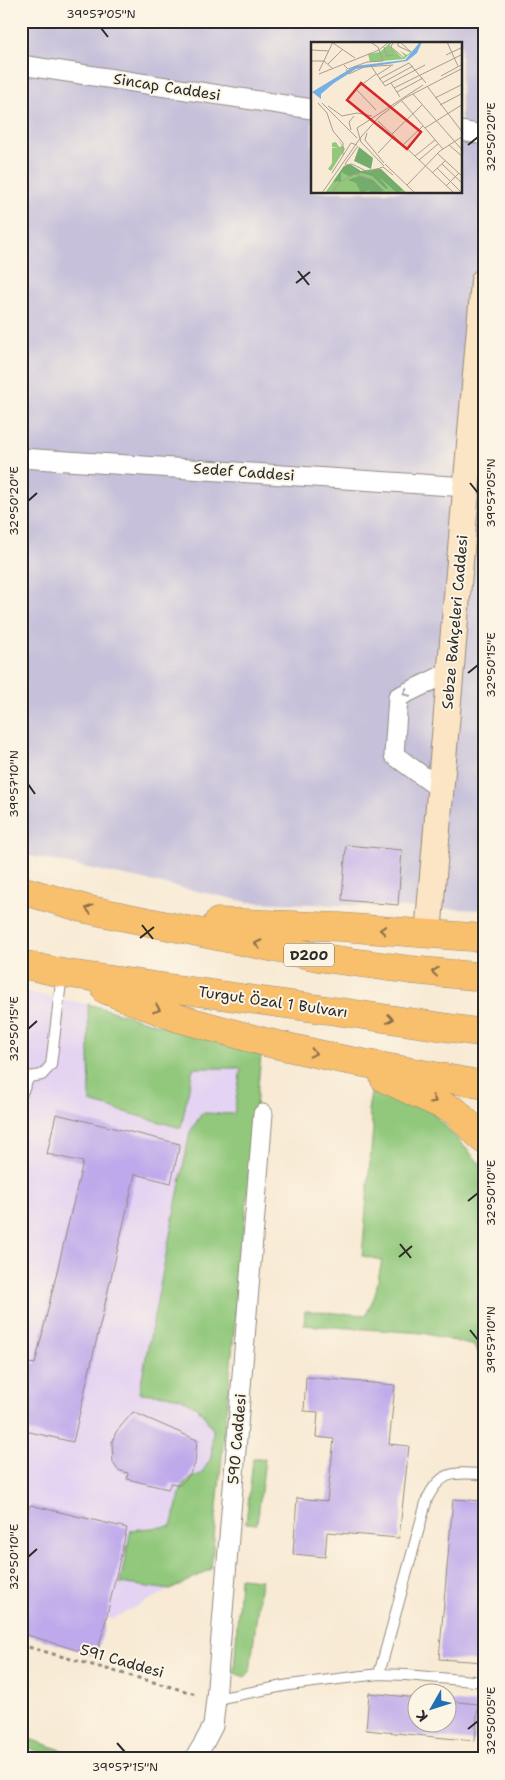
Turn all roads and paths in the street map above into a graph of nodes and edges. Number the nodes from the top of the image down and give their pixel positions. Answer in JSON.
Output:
{"nodes":[{"id":1,"x":21,"y":65,"type":"edge"},
{"id":2,"x":311,"y":109,"type":"edge"},
{"id":3,"x":462,"y":131,"type":"edge"},
{"id":4,"x":484,"y":135,"type":"edge"},
{"id":5,"x":484,"y":282,"type":"edge"},
{"id":6,"x":478,"y":428,"type":"edge"},
{"id":7,"x":21,"y":458,"type":"edge"},
{"id":8,"x":467,"y":487,"type":"junction"},
{"id":9,"x":450,"y":672,"type":"junction"},
{"id":10,"x":440,"y":788,"type":"junction"},
{"id":11,"x":21,"y":890,"type":"edge"},
{"id":12,"x":137,"y":920,"type":"junction"},
{"id":13,"x":428,"y":934,"type":"junction"},
{"id":14,"x":484,"y":938,"type":"edge"},
{"id":15,"x":21,"y":964,"type":"edge"},
{"id":16,"x":62,"y":973,"type":"junction"},
{"id":17,"x":484,"y":977,"type":"edge"},
{"id":18,"x":484,"y":1033,"type":"edge"},
{"id":19,"x":341,"y":1059,"type":"junction"},
{"id":20,"x":24,"y":1075,"type":"edge"},
{"id":21,"x":484,"y":1085,"type":"edge"},
{"id":22,"x":21,"y":1095,"type":"edge"},
{"id":23,"x":263,"y":1114,"type":"dead end"},
{"id":24,"x":484,"y":1140,"type":"edge"},
{"id":25,"x":484,"y":1474,"type":"edge"},
{"id":26,"x":21,"y":1645,"type":"edge"},
{"id":27,"x":379,"y":1674,"type":"junction"},
{"id":28,"x":484,"y":1682,"type":"edge"},
{"id":29,"x":216,"y":1699,"type":"junction"},
{"id":30,"x":194,"y":1759,"type":"edge"}],
"edges":[{"from":1,"to":2,"type":"street","name":"Sincap Caddesi"},
{"from":3,"to":4,"type":"street"},
{"from":5,"to":6,"type":"street","name":"Sebze Bahçeleri Caddesi"},
{"from":6,"to":8,"type":"street","name":"Sebze Bahçeleri Caddesi"},
{"from":7,"to":8,"type":"street","name":"Sedef Caddesi"},
{"from":8,"to":9,"type":"street","name":"Sebze Bahçeleri Caddesi"},
{"from":9,"to":10,"type":"street","name":"Sebze Bahçeleri Caddesi"},
{"from":9,"to":10,"type":"street","one_way":true},
{"from":10,"to":13,"type":"street","name":"Sebze Bahçeleri Caddesi"},
{"from":12,"to":11,"type":"highway","number":"D200","one_way":true},
{"from":13,"to":12,"type":"highway","one_way":true},
{"from":17,"to":12,"type":"highway","number":"D200","one_way":true},
{"from":13,"to":14,"type":"highway"},
{"from":15,"to":16,"type":"highway","name":"Turgut Özal 1 Bulvarı"},
{"from":16,"to":18,"type":"highway","name":"Turgut Özal 1 Bulvarı","one_way":true},
{"from":16,"to":19,"type":"highway","name":"Turgut Özal 1 Bulvarı","one_way":true},
{"from":16,"to":20,"type":"lane"},
{"from":19,"to":21,"type":"highway"},
{"from":19,"to":24,"type":"highway","one_way":true},
{"from":20,"to":22,"type":"lane"},
{"from":23,"to":29,"type":"street","name":"590 Caddesi"},
{"from":25,"to":27,"type":"lane"},
{"from":26,"to":29,"type":"path","name":"591 Caddesi"},
{"from":27,"to":28,"type":"lane"},
{"from":27,"to":29,"type":"lane"},
{"from":29,"to":30,"type":"street","name":"590 Caddesi"}]}
